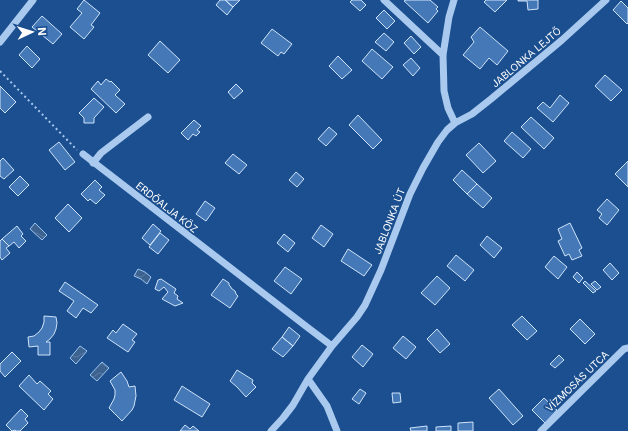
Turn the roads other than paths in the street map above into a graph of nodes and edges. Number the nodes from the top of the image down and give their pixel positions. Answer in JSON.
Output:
{"nodes":[{"id":1,"x":32,"y":0,"type":"edge"},
{"id":2,"x":384,"y":0,"type":"edge"},
{"id":3,"x":454,"y":0,"type":"edge"},
{"id":4,"x":606,"y":0,"type":"edge"},
{"id":5,"x":0,"y":42,"type":"edge"},
{"id":6,"x":443,"y":55,"type":"junction"},
{"id":7,"x":148,"y":117,"type":"dead end"},
{"id":8,"x":455,"y":123,"type":"junction"},
{"id":9,"x":83,"y":154,"type":"road end"},
{"id":10,"x":93,"y":162,"type":"junction"},
{"id":11,"x":332,"y":346,"type":"junction"},
{"id":12,"x":628,"y":348,"type":"edge"},
{"id":13,"x":308,"y":379,"type":"junction"},
{"id":14,"x":272,"y":431,"type":"edge"},
{"id":15,"x":337,"y":431,"type":"edge"},
{"id":16,"x":541,"y":431,"type":"edge"}],
"edges":[{"from":1,"to":5,"type":"street"},
{"from":2,"to":6,"type":"street"},
{"from":3,"to":6,"type":"street"},
{"from":4,"to":8,"type":"street","name":"JABLONKA LEJTŐ"},
{"from":6,"to":8,"type":"street"},
{"from":7,"to":10,"type":"street"},
{"from":8,"to":11,"type":"street","name":"JABLONKA ÚT"},
{"from":9,"to":10,"type":"street","name":"ERDŐALJA KÖZ"},
{"from":10,"to":11,"type":"street","name":"ERDŐALJA KÖZ"},
{"from":11,"to":13,"type":"street","name":"JABLONKA ÚT"},
{"from":12,"to":16,"type":"street","name":"VÍZMOSÁS UTCA"},
{"from":13,"to":14,"type":"street","name":"JABLONKA ÚT"},
{"from":13,"to":15,"type":"street"}]}
